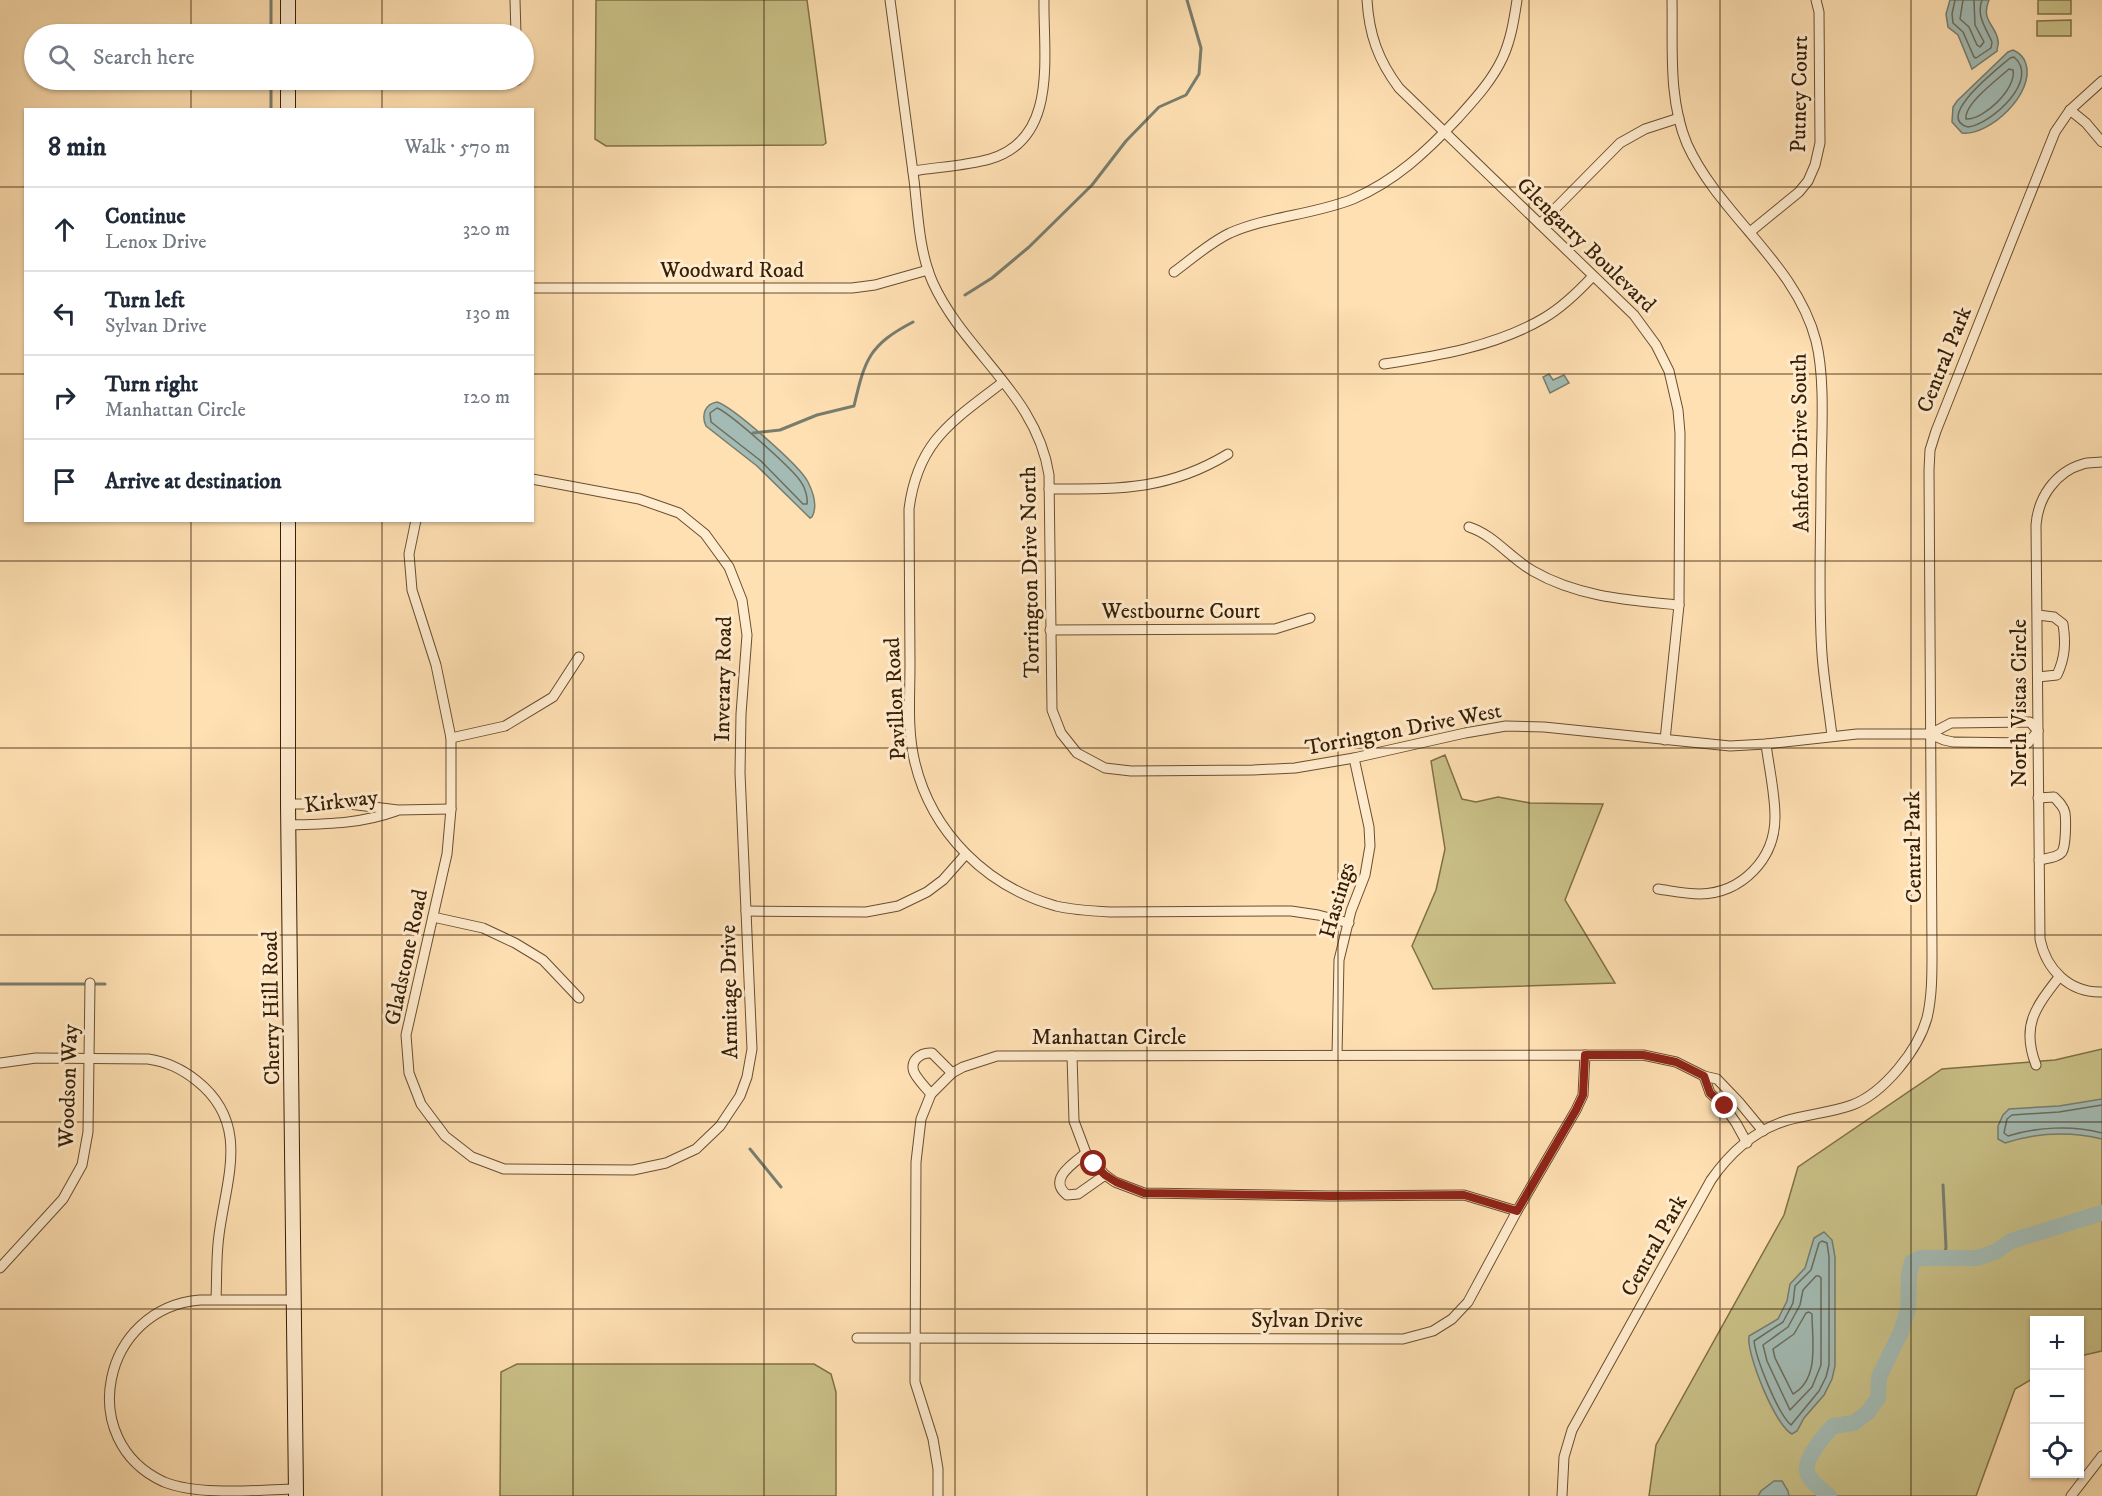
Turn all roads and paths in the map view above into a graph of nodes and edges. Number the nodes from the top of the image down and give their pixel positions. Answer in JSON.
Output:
{"nodes":[{"id":1,"x":288,"y":0,"type":"edge"},
{"id":2,"x":515,"y":0,"type":"edge"},
{"id":3,"x":890,"y":0,"type":"edge"},
{"id":4,"x":1044,"y":0,"type":"edge"},
{"id":5,"x":1367,"y":0,"type":"edge"},
{"id":6,"x":1517,"y":0,"type":"edge"},
{"id":7,"x":1672,"y":0,"type":"edge"},
{"id":8,"x":1816,"y":0,"type":"edge"},
{"id":9,"x":288,"y":24,"type":"edge"},
{"id":10,"x":516,"y":24,"type":"edge"},
{"id":11,"x":2102,"y":81,"type":"edge"},
{"id":12,"x":288,"y":90,"type":"edge"},
{"id":13,"x":288,"y":108,"type":"edge"},
{"id":14,"x":2070,"y":110,"type":"junction"},
{"id":15,"x":1679,"y":118,"type":"junction"},
{"id":16,"x":1444,"y":132,"type":"junction"},
{"id":17,"x":2102,"y":141,"type":"edge"},
{"id":18,"x":913,"y":171,"type":"junction"},
{"id":19,"x":1540,"y":224,"type":"junction"},
{"id":20,"x":1750,"y":232,"type":"junction"},
{"id":21,"x":928,"y":270,"type":"junction"},
{"id":22,"x":1174,"y":272,"type":"dead end"},
{"id":23,"x":1593,"y":276,"type":"junction"},
{"id":24,"x":534,"y":288,"type":"edge"},
{"id":25,"x":1384,"y":364,"type":"dead end"},
{"id":26,"x":1003,"y":382,"type":"junction"},
{"id":27,"x":1228,"y":454,"type":"dead end"},
{"id":28,"x":2102,"y":462,"type":"edge"},
{"id":29,"x":534,"y":479,"type":"edge"},
{"id":30,"x":1049,"y":489,"type":"junction"},
{"id":31,"x":288,"y":522,"type":"edge"},
{"id":32,"x":416,"y":522,"type":"edge"},
{"id":33,"x":1469,"y":527,"type":"dead end"},
{"id":34,"x":1679,"y":605,"type":"junction"},
{"id":35,"x":2038,"y":615,"type":"junction"},
{"id":36,"x":1310,"y":618,"type":"dead end"},
{"id":37,"x":1050,"y":630,"type":"junction"},
{"id":38,"x":579,"y":657,"type":"dead end"},
{"id":39,"x":2038,"y":677,"type":"junction"},
{"id":40,"x":2038,"y":731,"type":"junction"},
{"id":41,"x":1930,"y":734,"type":"junction"},
{"id":42,"x":1832,"y":736,"type":"junction"},
{"id":43,"x":451,"y":738,"type":"junction"},
{"id":44,"x":1665,"y":740,"type":"junction"},
{"id":45,"x":1766,"y":744,"type":"junction"},
{"id":46,"x":1069,"y":745,"type":"joint"},
{"id":47,"x":1354,"y":758,"type":"junction"},
{"id":48,"x":2038,"y":798,"type":"junction"},
{"id":49,"x":288,"y":804,"type":"junction"},
{"id":50,"x":452,"y":809,"type":"junction"},
{"id":51,"x":398,"y":810,"type":"junction"},
{"id":52,"x":289,"y":825,"type":"junction"},
{"id":53,"x":966,"y":854,"type":"junction"},
{"id":54,"x":2039,"y":860,"type":"junction"},
{"id":55,"x":1658,"y":889,"type":"dead end"},
{"id":56,"x":746,"y":911,"type":"junction"},
{"id":57,"x":433,"y":917,"type":"junction"},
{"id":58,"x":1349,"y":924,"type":"junction"},
{"id":59,"x":2059,"y":977,"type":"junction"},
{"id":60,"x":90,"y":983,"type":"dead end"},
{"id":61,"x":2102,"y":992,"type":"edge"},
{"id":62,"x":579,"y":998,"type":"dead end"},
{"id":63,"x":1337,"y":1055,"type":"junction"},
{"id":64,"x":1585,"y":1055,"type":"junction"},
{"id":65,"x":1072,"y":1056,"type":"junction"},
{"id":66,"x":89,"y":1058,"type":"junction"},
{"id":67,"x":0,"y":1063,"type":"edge"},
{"id":68,"x":2036,"y":1065,"type":"dead end"},
{"id":69,"x":951,"y":1073,"type":"junction"},
{"id":70,"x":1704,"y":1076,"type":"junction"},
{"id":71,"x":931,"y":1094,"type":"junction"},
{"id":72,"x":740,"y":1096,"type":"joint"},
{"id":73,"x":1763,"y":1131,"type":"junction"},
{"id":74,"x":1746,"y":1143,"type":"junction"},
{"id":75,"x":1086,"y":1153,"type":"junction"},
{"id":76,"x":1105,"y":1175,"type":"junction"},
{"id":77,"x":1517,"y":1211,"type":"junction"},
{"id":78,"x":0,"y":1268,"type":"edge"},
{"id":79,"x":216,"y":1299,"type":"junction"},
{"id":80,"x":294,"y":1300,"type":"junction"},
{"id":81,"x":857,"y":1338,"type":"dead end"},
{"id":82,"x":916,"y":1338,"type":"junction"},
{"id":83,"x":2102,"y":1456,"type":"edge"},
{"id":84,"x":296,"y":1492,"type":"edge"},
{"id":85,"x":217,"y":1493,"type":"edge"},
{"id":86,"x":938,"y":1496,"type":"edge"},
{"id":87,"x":1562,"y":1496,"type":"edge"},
{"id":88,"x":2071,"y":1496,"type":"edge"}],
"edges":[{"from":1,"to":9,"type":"main road"},
{"from":2,"to":10,"type":"street"},
{"from":3,"to":18,"type":"street","name":"Torrington Drive North"},
{"from":4,"to":18,"type":"street"},
{"from":5,"to":16,"type":"street","name":"Glengarry Boulevard"},
{"from":6,"to":16,"type":"street"},
{"from":7,"to":15,"type":"street","name":"Ashford Drive South"},
{"from":8,"to":20,"type":"street","name":"Putney Court"},
{"from":11,"to":14,"type":"street","name":"Central Park"},
{"from":12,"to":13,"type":"main road"},
{"from":14,"to":17,"type":"street"},
{"from":14,"to":41,"type":"street","name":"Central Park"},
{"from":15,"to":19,"type":"street"},
{"from":15,"to":20,"type":"street","name":"Ashford Drive South"},
{"from":16,"to":19,"type":"street","name":"Glengarry Boulevard"},
{"from":16,"to":22,"type":"street"},
{"from":18,"to":21,"type":"street","name":"Torrington Drive North"},
{"from":19,"to":23,"type":"street","name":"Glengarry Boulevard"},
{"from":20,"to":42,"type":"street","name":"Ashford Drive South"},
{"from":21,"to":24,"type":"street","name":"Woodward Road"},
{"from":21,"to":26,"type":"street","name":"Torrington Drive North"},
{"from":23,"to":25,"type":"street"},
{"from":23,"to":34,"type":"street","name":"Glengarry Boulevard"},
{"from":26,"to":30,"type":"street","name":"Torrington Drive North"},
{"from":26,"to":53,"type":"street","name":"Pavillon Road"},
{"from":27,"to":30,"type":"street"},
{"from":28,"to":35,"type":"street","name":"North Vistas Circle"},
{"from":29,"to":56,"type":"street","name":"Inverary Road"},
{"from":30,"to":37,"type":"street","name":"Torrington Drive North"},
{"from":31,"to":49,"type":"main road","name":"Cherry Hill Road"},
{"from":32,"to":43,"type":"street","name":"Gladstone Road"},
{"from":33,"to":34,"type":"street"},
{"from":34,"to":44,"type":"street","name":"Glengarry Boulevard"},
{"from":35,"to":39,"type":"street","name":"North Vistas Circle"},
{"from":35,"to":39,"type":"street"},
{"from":36,"to":37,"type":"street","name":"Westbourne Court"},
{"from":37,"to":46,"type":"street","name":"Torrington Drive North"},
{"from":38,"to":43,"type":"street"},
{"from":39,"to":40,"type":"street","name":"North Vistas Circle"},
{"from":40,"to":41,"type":"street"},
{"from":40,"to":41,"type":"street"},
{"from":40,"to":48,"type":"street","name":"North Vistas Circle"},
{"from":41,"to":42,"type":"street","name":"Torrington Drive West"},
{"from":41,"to":73,"type":"street","name":"Central Park"},
{"from":42,"to":45,"type":"street","name":"Torrington Drive West"},
{"from":43,"to":50,"type":"street","name":"Gladstone Road"},
{"from":44,"to":45,"type":"street","name":"Torrington Drive West"},
{"from":44,"to":47,"type":"street","name":"Torrington Drive West"},
{"from":45,"to":55,"type":"street"},
{"from":46,"to":47,"type":"street","name":"Torrington Drive West"},
{"from":47,"to":58,"type":"street","name":"Hastings"},
{"from":48,"to":54,"type":"street","name":"North Vistas Circle"},
{"from":48,"to":54,"type":"street"},
{"from":49,"to":51,"type":"street","name":"Kirkway"},
{"from":49,"to":52,"type":"main road","name":"Cherry Hill Road"},
{"from":50,"to":51,"type":"street","name":"Kirkway"},
{"from":50,"to":57,"type":"street","name":"Gladstone Road"},
{"from":51,"to":52,"type":"street","name":"Kirkway"},
{"from":52,"to":80,"type":"main road","name":"Cherry Hill Road"},
{"from":53,"to":56,"type":"street","name":"Armitage Drive"},
{"from":53,"to":58,"type":"street","name":"Pavillon Road"},
{"from":54,"to":59,"type":"street","name":"North Vistas Circle"},
{"from":56,"to":72,"type":"street","name":"Armitage Drive"},
{"from":57,"to":62,"type":"street"},
{"from":57,"to":72,"type":"street","name":"Gladstone Road"},
{"from":58,"to":63,"type":"street","name":"Hastings"},
{"from":59,"to":61,"type":"street"},
{"from":59,"to":68,"type":"street"},
{"from":60,"to":66,"type":"street","name":"Woodson Way"},
{"from":63,"to":64,"type":"street","name":"Manhattan Circle"},
{"from":63,"to":65,"type":"street","name":"Manhattan Circle"},
{"from":64,"to":70,"type":"street","name":"Manhattan Circle"},
{"from":64,"to":77,"type":"street","name":"Sylvan Drive"},
{"from":65,"to":69,"type":"street","name":"Manhattan Circle"},
{"from":65,"to":75,"type":"street"},
{"from":66,"to":67,"type":"street"},
{"from":66,"to":78,"type":"street","name":"Woodson Way"},
{"from":66,"to":79,"type":"street"},
{"from":69,"to":71,"type":"street","name":"Manhattan Circle"},
{"from":69,"to":71,"type":"street"},
{"from":70,"to":73,"type":"street","name":"Manhattan Circle"},
{"from":70,"to":74,"type":"street"},
{"from":71,"to":82,"type":"street","name":"Manhattan Circle"},
{"from":73,"to":74,"type":"street","name":"Central Park"},
{"from":74,"to":87,"type":"street","name":"Central Park"},
{"from":75,"to":76,"type":"street"},
{"from":75,"to":76,"type":"street"},
{"from":76,"to":77,"type":"street"},
{"from":77,"to":82,"type":"street","name":"Sylvan Drive"},
{"from":79,"to":80,"type":"street"},
{"from":79,"to":85,"type":"street"},
{"from":80,"to":84,"type":"main road","name":"Cherry Hill Road"},
{"from":81,"to":82,"type":"street","name":"Sylvan Drive"},
{"from":82,"to":86,"type":"street","name":"Manhattan Circle"},
{"from":83,"to":88,"type":"street"},
{"from":84,"to":85,"type":"street"}]}
